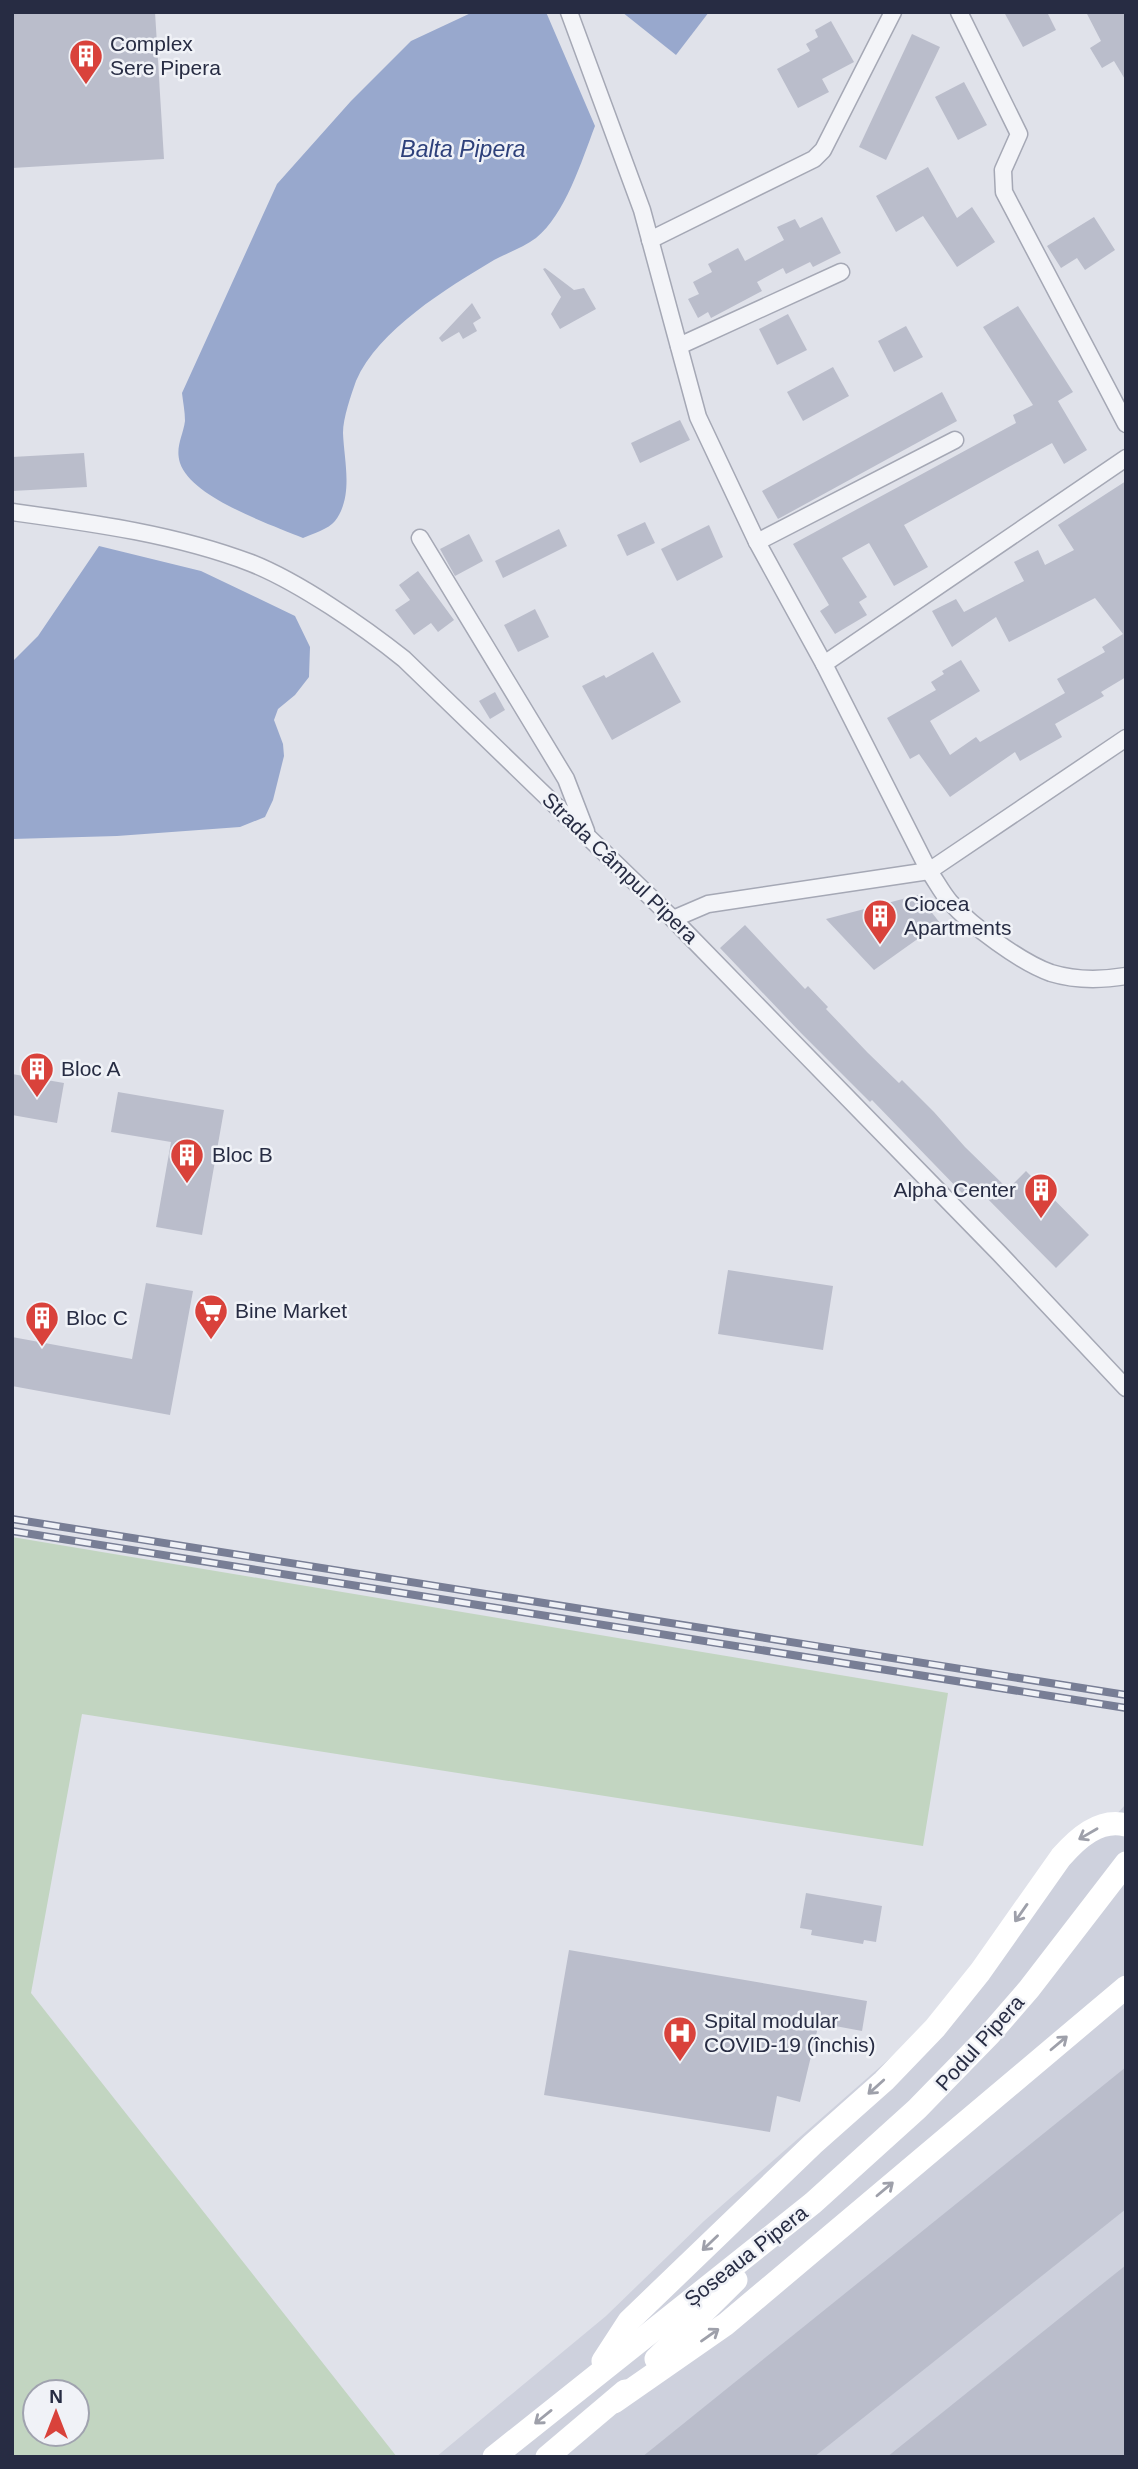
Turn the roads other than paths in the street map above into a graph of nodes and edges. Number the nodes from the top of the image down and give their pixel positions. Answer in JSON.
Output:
{"nodes":[{"id":1,"x":569,"y":12,"type":"edge"},
{"id":2,"x":893,"y":12,"type":"edge"},
{"id":3,"x":959,"y":12,"type":"edge"},
{"id":4,"x":650,"y":240,"type":"junction"},
{"id":5,"x":841,"y":272,"type":"dead end"},
{"id":6,"x":679,"y":346,"type":"junction"},
{"id":7,"x":1126,"y":424,"type":"edge"},
{"id":8,"x":955,"y":440,"type":"dead end"},
{"id":9,"x":1126,"y":458,"type":"edge"},
{"id":10,"x":12,"y":512,"type":"edge"},
{"id":11,"x":420,"y":538,"type":"dead end"},
{"id":12,"x":757,"y":542,"type":"junction"},
{"id":13,"x":824,"y":664,"type":"junction"},
{"id":14,"x":1126,"y":738,"type":"edge"},
{"id":15,"x":587,"y":835,"type":"junction"},
{"id":16,"x":929,"y":871,"type":"junction"},
{"id":17,"x":673,"y":919,"type":"junction"},
{"id":18,"x":1126,"y":976,"type":"edge"},
{"id":19,"x":1126,"y":1388,"type":"edge"},
{"id":20,"x":1126,"y":1825,"type":"edge"},
{"id":21,"x":1126,"y":1863,"type":"edge"},
{"id":22,"x":1126,"y":1987,"type":"edge"},
{"id":23,"x":813,"y":2203,"type":"junction"},
{"id":24,"x":593,"y":2376,"type":"junction"},
{"id":25,"x":614,"y":2402,"type":"junction"},
{"id":26,"x":494,"y":2457,"type":"edge"},
{"id":27,"x":547,"y":2457,"type":"edge"}],
"edges":[{"from":1,"to":4,"type":"street"},
{"from":2,"to":4,"type":"street"},
{"from":3,"to":7,"type":"street"},
{"from":4,"to":6,"type":"street"},
{"from":5,"to":6,"type":"street"},
{"from":6,"to":12,"type":"street"},
{"from":8,"to":12,"type":"street"},
{"from":9,"to":13,"type":"street"},
{"from":10,"to":15,"type":"street","name":"Strada Câmpul Pipera"},
{"from":11,"to":15,"type":"street"},
{"from":12,"to":13,"type":"street"},
{"from":13,"to":16,"type":"street"},
{"from":14,"to":16,"type":"street"},
{"from":15,"to":17,"type":"street","name":"Strada Câmpul Pipera"},
{"from":16,"to":17,"type":"street"},
{"from":16,"to":18,"type":"street"},
{"from":17,"to":19,"type":"street","name":"Strada Câmpul Pipera"},
{"from":20,"to":24,"type":"main road","one_way":true},
{"from":21,"to":23,"type":"main road","name":"Podul Pipera"},
{"from":25,"to":22,"type":"main road","one_way":true},
{"from":23,"to":24,"type":"main road","name":"Șoseaua Pipera"},
{"from":23,"to":25,"type":"main road","name":"Șoseaua Pipera"},
{"from":24,"to":26,"type":"main road","name":"Șoseaua Pipera","one_way":true},
{"from":25,"to":27,"type":"main road","name":"Șoseaua Pipera"}]}
